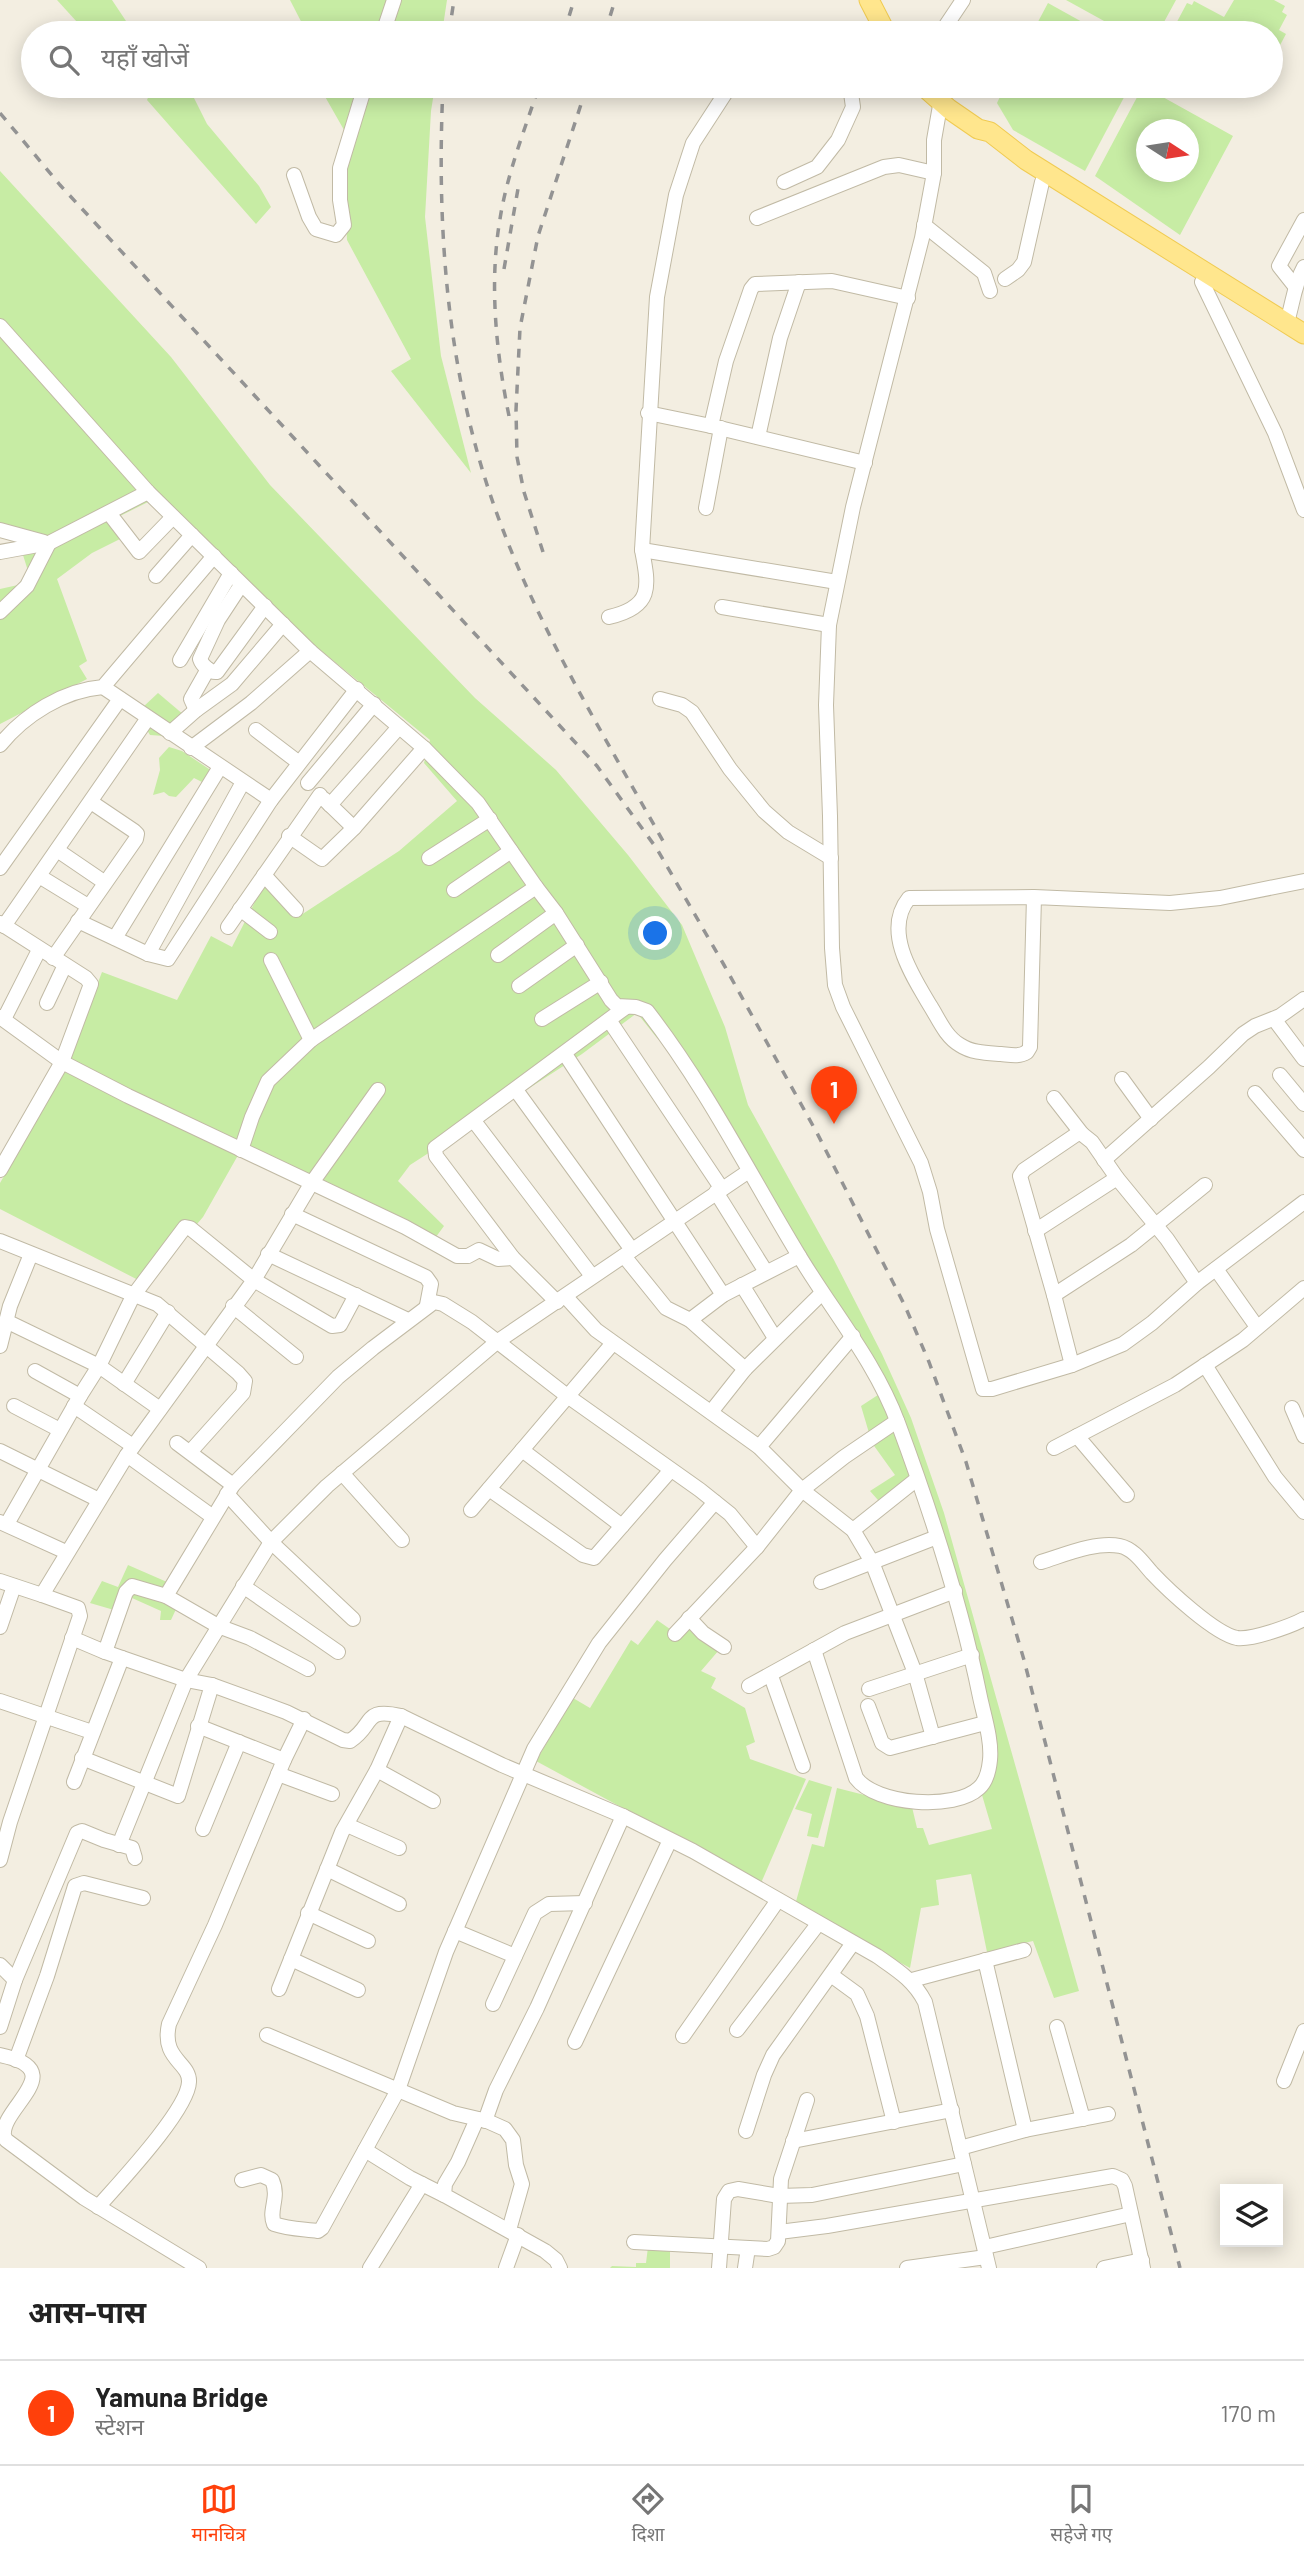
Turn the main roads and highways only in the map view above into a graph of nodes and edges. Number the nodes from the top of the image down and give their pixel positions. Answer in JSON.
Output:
{"nodes":[{"id":1,"x":869,"y":0,"type":"edge"},
{"id":2,"x":880,"y":21,"type":"edge"},
{"id":3,"x":938,"y":98,"type":"edge"},
{"id":4,"x":978,"y":129,"type":"junction"},
{"id":5,"x":1304,"y":334,"type":"edge"},
{"id":6,"x":1304,"y":348,"type":"edge"}],
"edges":[{"from":1,"to":2,"type":"main road"},
{"from":3,"to":4,"type":"main road"},
{"from":4,"to":5,"type":"main road"},
{"from":4,"to":6,"type":"main road"}]}
